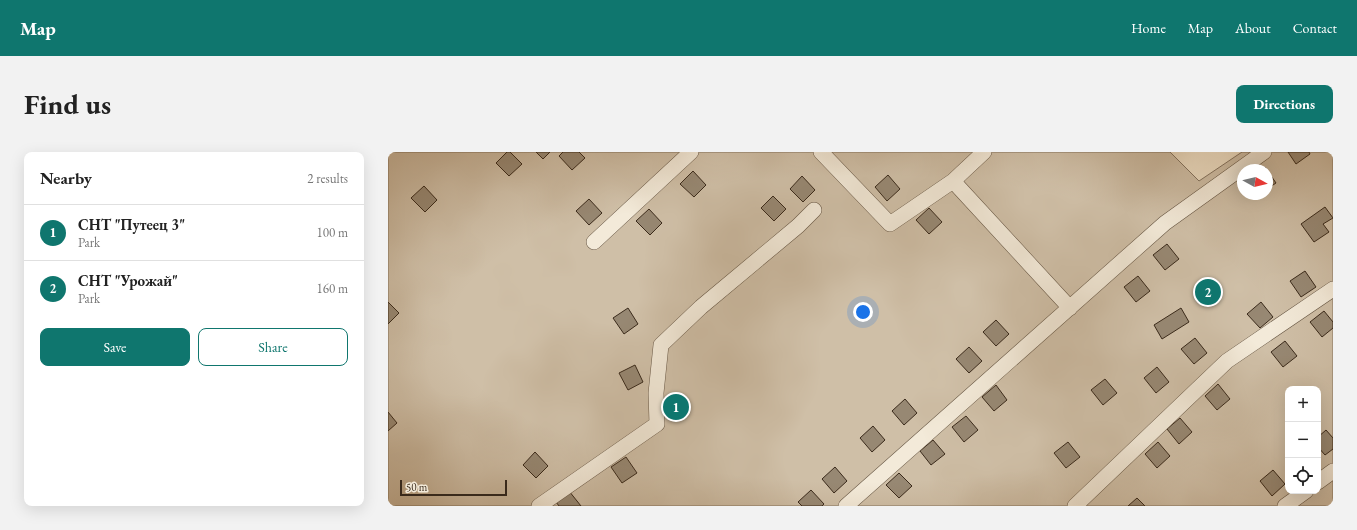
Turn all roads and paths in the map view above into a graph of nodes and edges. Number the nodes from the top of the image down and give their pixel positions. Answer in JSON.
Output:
{"nodes":[{"id":1,"x":691,"y":152,"type":"edge"},
{"id":2,"x":821,"y":152,"type":"edge"},
{"id":3,"x":984,"y":152,"type":"edge"},
{"id":4,"x":1264,"y":152,"type":"edge"},
{"id":5,"x":953,"y":181,"type":"junction"},
{"id":6,"x":814,"y":210,"type":"dead end"},
{"id":7,"x":594,"y":242,"type":"dead end"},
{"id":8,"x":1333,"y":289,"type":"edge"},
{"id":9,"x":1070,"y":308,"type":"junction"},
{"id":10,"x":1333,"y":471,"type":"edge"},
{"id":11,"x":1321,"y":480,"type":"edge"},
{"id":12,"x":1302,"y":494,"type":"edge"},
{"id":13,"x":540,"y":506,"type":"edge"},
{"id":14,"x":846,"y":506,"type":"edge"},
{"id":15,"x":1074,"y":506,"type":"edge"},
{"id":16,"x":1285,"y":506,"type":"edge"}],
"edges":[{"from":1,"to":7,"type":"lane"},
{"from":2,"to":5,"type":"lane"},
{"from":3,"to":5,"type":"lane"},
{"from":4,"to":9,"type":"lane"},
{"from":5,"to":9,"type":"lane"},
{"from":6,"to":13,"type":"lane"},
{"from":8,"to":15,"type":"lane"},
{"from":9,"to":14,"type":"lane"},
{"from":10,"to":11,"type":"lane"},
{"from":12,"to":16,"type":"lane"}]}
